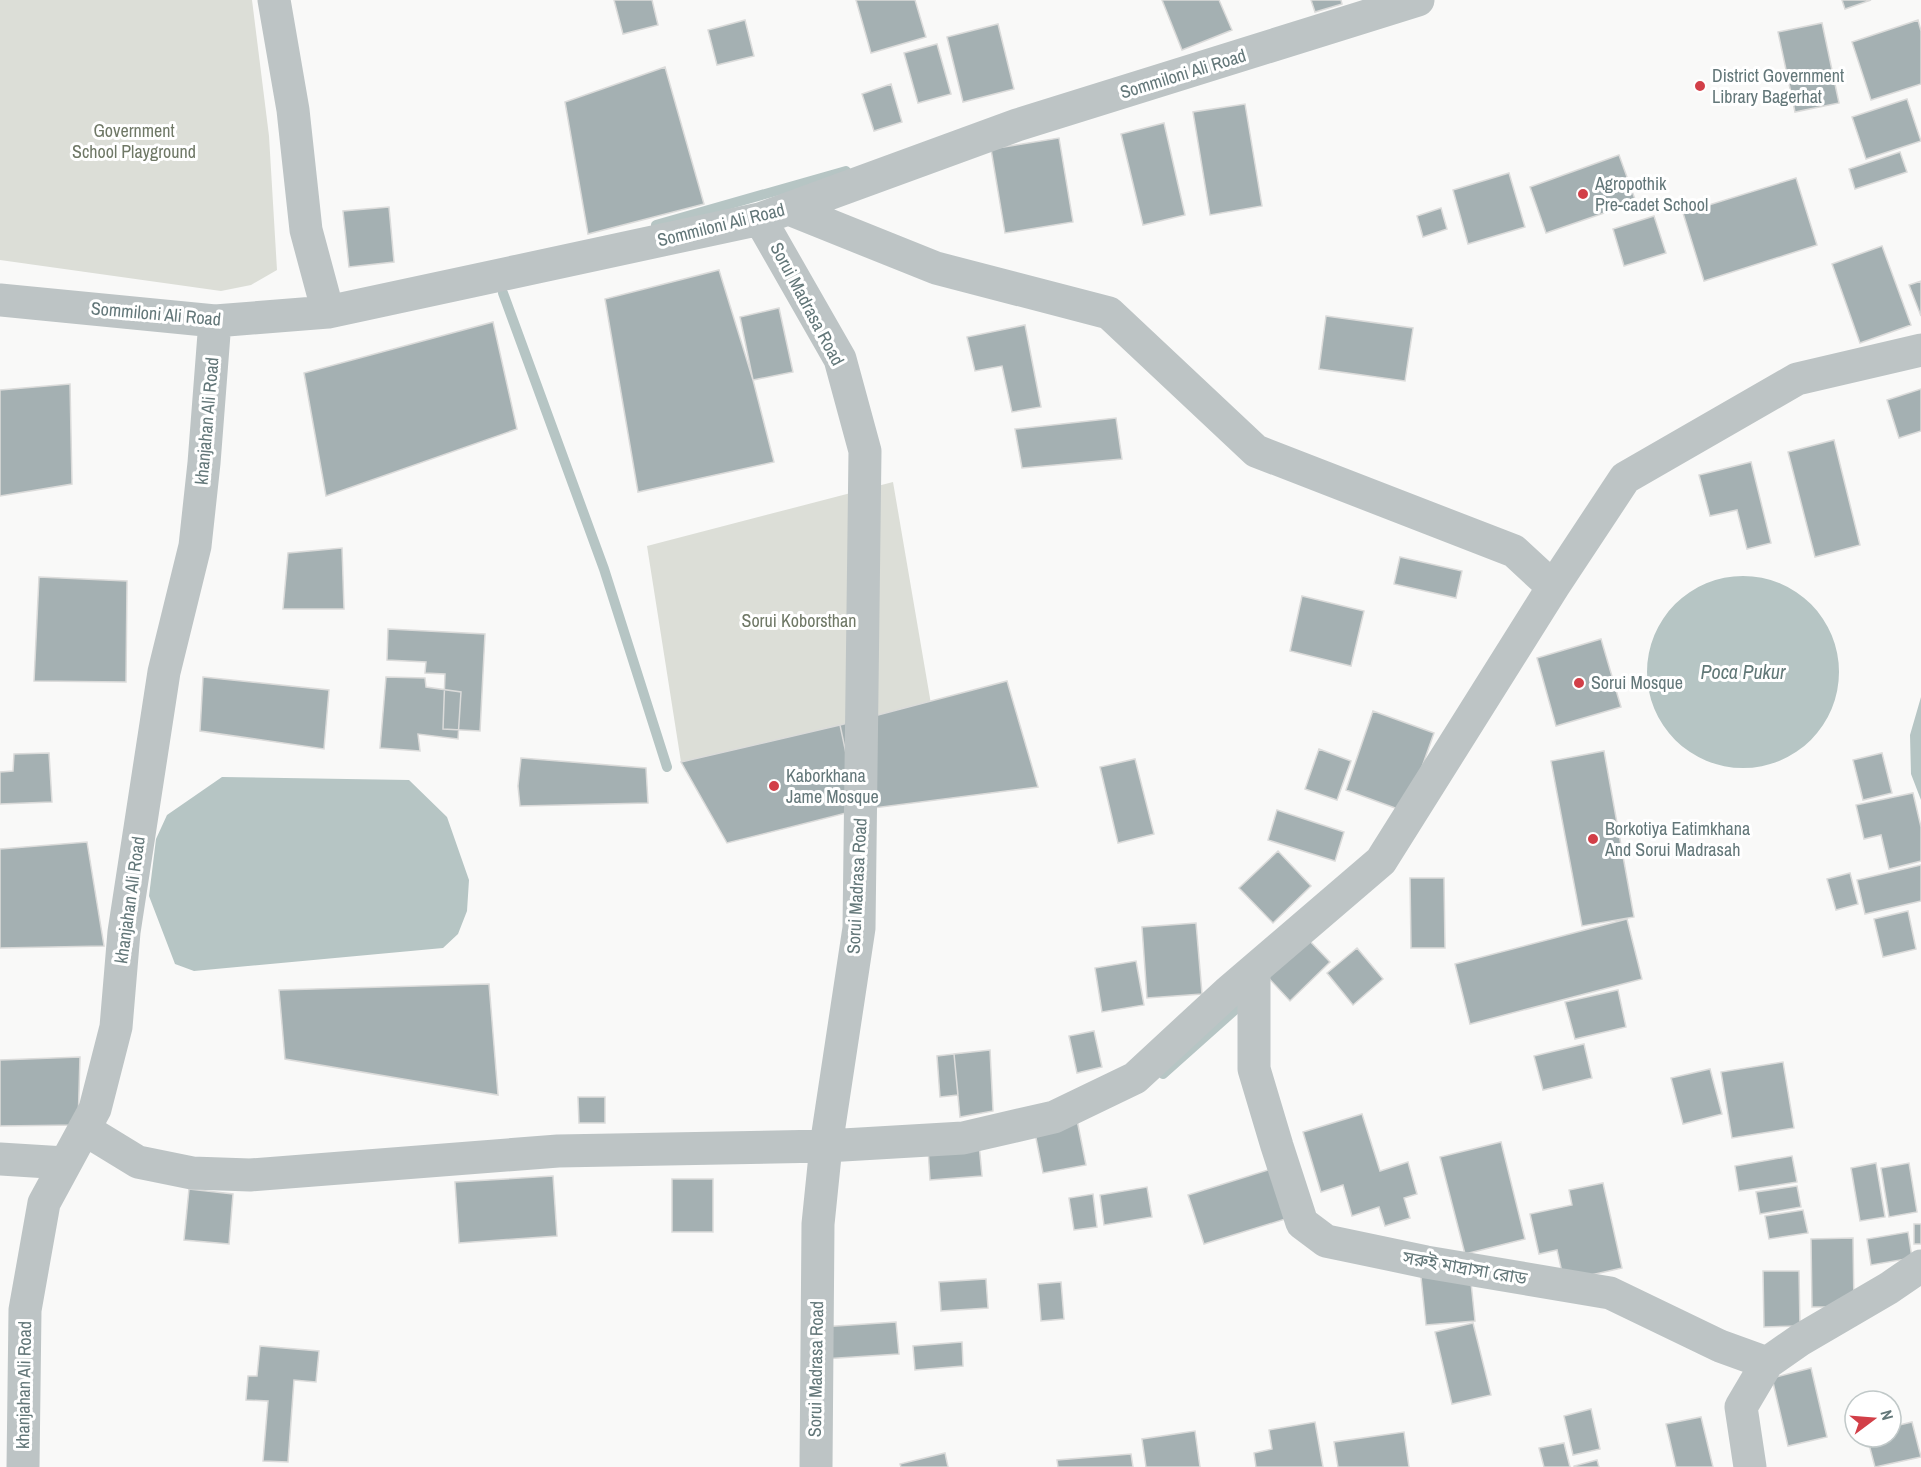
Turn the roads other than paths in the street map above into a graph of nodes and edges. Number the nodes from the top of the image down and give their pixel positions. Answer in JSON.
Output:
{"nodes":[{"id":1,"x":274,"y":0,"type":"edge"},
{"id":2,"x":1418,"y":0,"type":"edge"},
{"id":3,"x":774,"y":214,"type":"junction"},
{"id":4,"x":0,"y":300,"type":"edge"},
{"id":5,"x":328,"y":312,"type":"junction"},
{"id":6,"x":215,"y":321,"type":"junction"},
{"id":7,"x":1921,"y":350,"type":"edge"},
{"id":8,"x":1553,"y":587,"type":"junction"},
{"id":9,"x":1254,"y":970,"type":"junction"},
{"id":10,"x":84,"y":1129,"type":"junction"},
{"id":11,"x":826,"y":1146,"type":"junction"},
{"id":12,"x":0,"y":1159,"type":"edge"},
{"id":13,"x":65,"y":1163,"type":"junction"},
{"id":14,"x":1921,"y":1266,"type":"edge"},
{"id":15,"x":1767,"y":1363,"type":"junction"},
{"id":16,"x":23,"y":1467,"type":"edge"},
{"id":17,"x":816,"y":1467,"type":"edge"},
{"id":18,"x":1750,"y":1467,"type":"edge"}],
"edges":[{"from":1,"to":5,"type":"street"},
{"from":2,"to":3,"type":"street","name":"Sommiloni Ali Road"},
{"from":3,"to":5,"type":"street","name":"Sommiloni Ali Road"},
{"from":3,"to":8,"type":"street"},
{"from":3,"to":11,"type":"street","name":"Sorui Madrasa Road"},
{"from":4,"to":6,"type":"street","name":"Sommiloni Ali Road"},
{"from":5,"to":6,"type":"street","name":"Sommiloni Ali Road"},
{"from":6,"to":10,"type":"street","name":"khanjahan Ali Road"},
{"from":7,"to":8,"type":"street"},
{"from":8,"to":9,"type":"street"},
{"from":9,"to":11,"type":"street"},
{"from":9,"to":15,"type":"street","name":"সরুই মাদ্রাসা রোড"},
{"from":10,"to":11,"type":"street"},
{"from":10,"to":13,"type":"street","name":"khanjahan Ali Road"},
{"from":11,"to":17,"type":"street","name":"Sorui Madrasa Road"},
{"from":12,"to":13,"type":"street"},
{"from":13,"to":16,"type":"street","name":"khanjahan Ali Road"},
{"from":14,"to":15,"type":"street"},
{"from":15,"to":18,"type":"street"}]}
